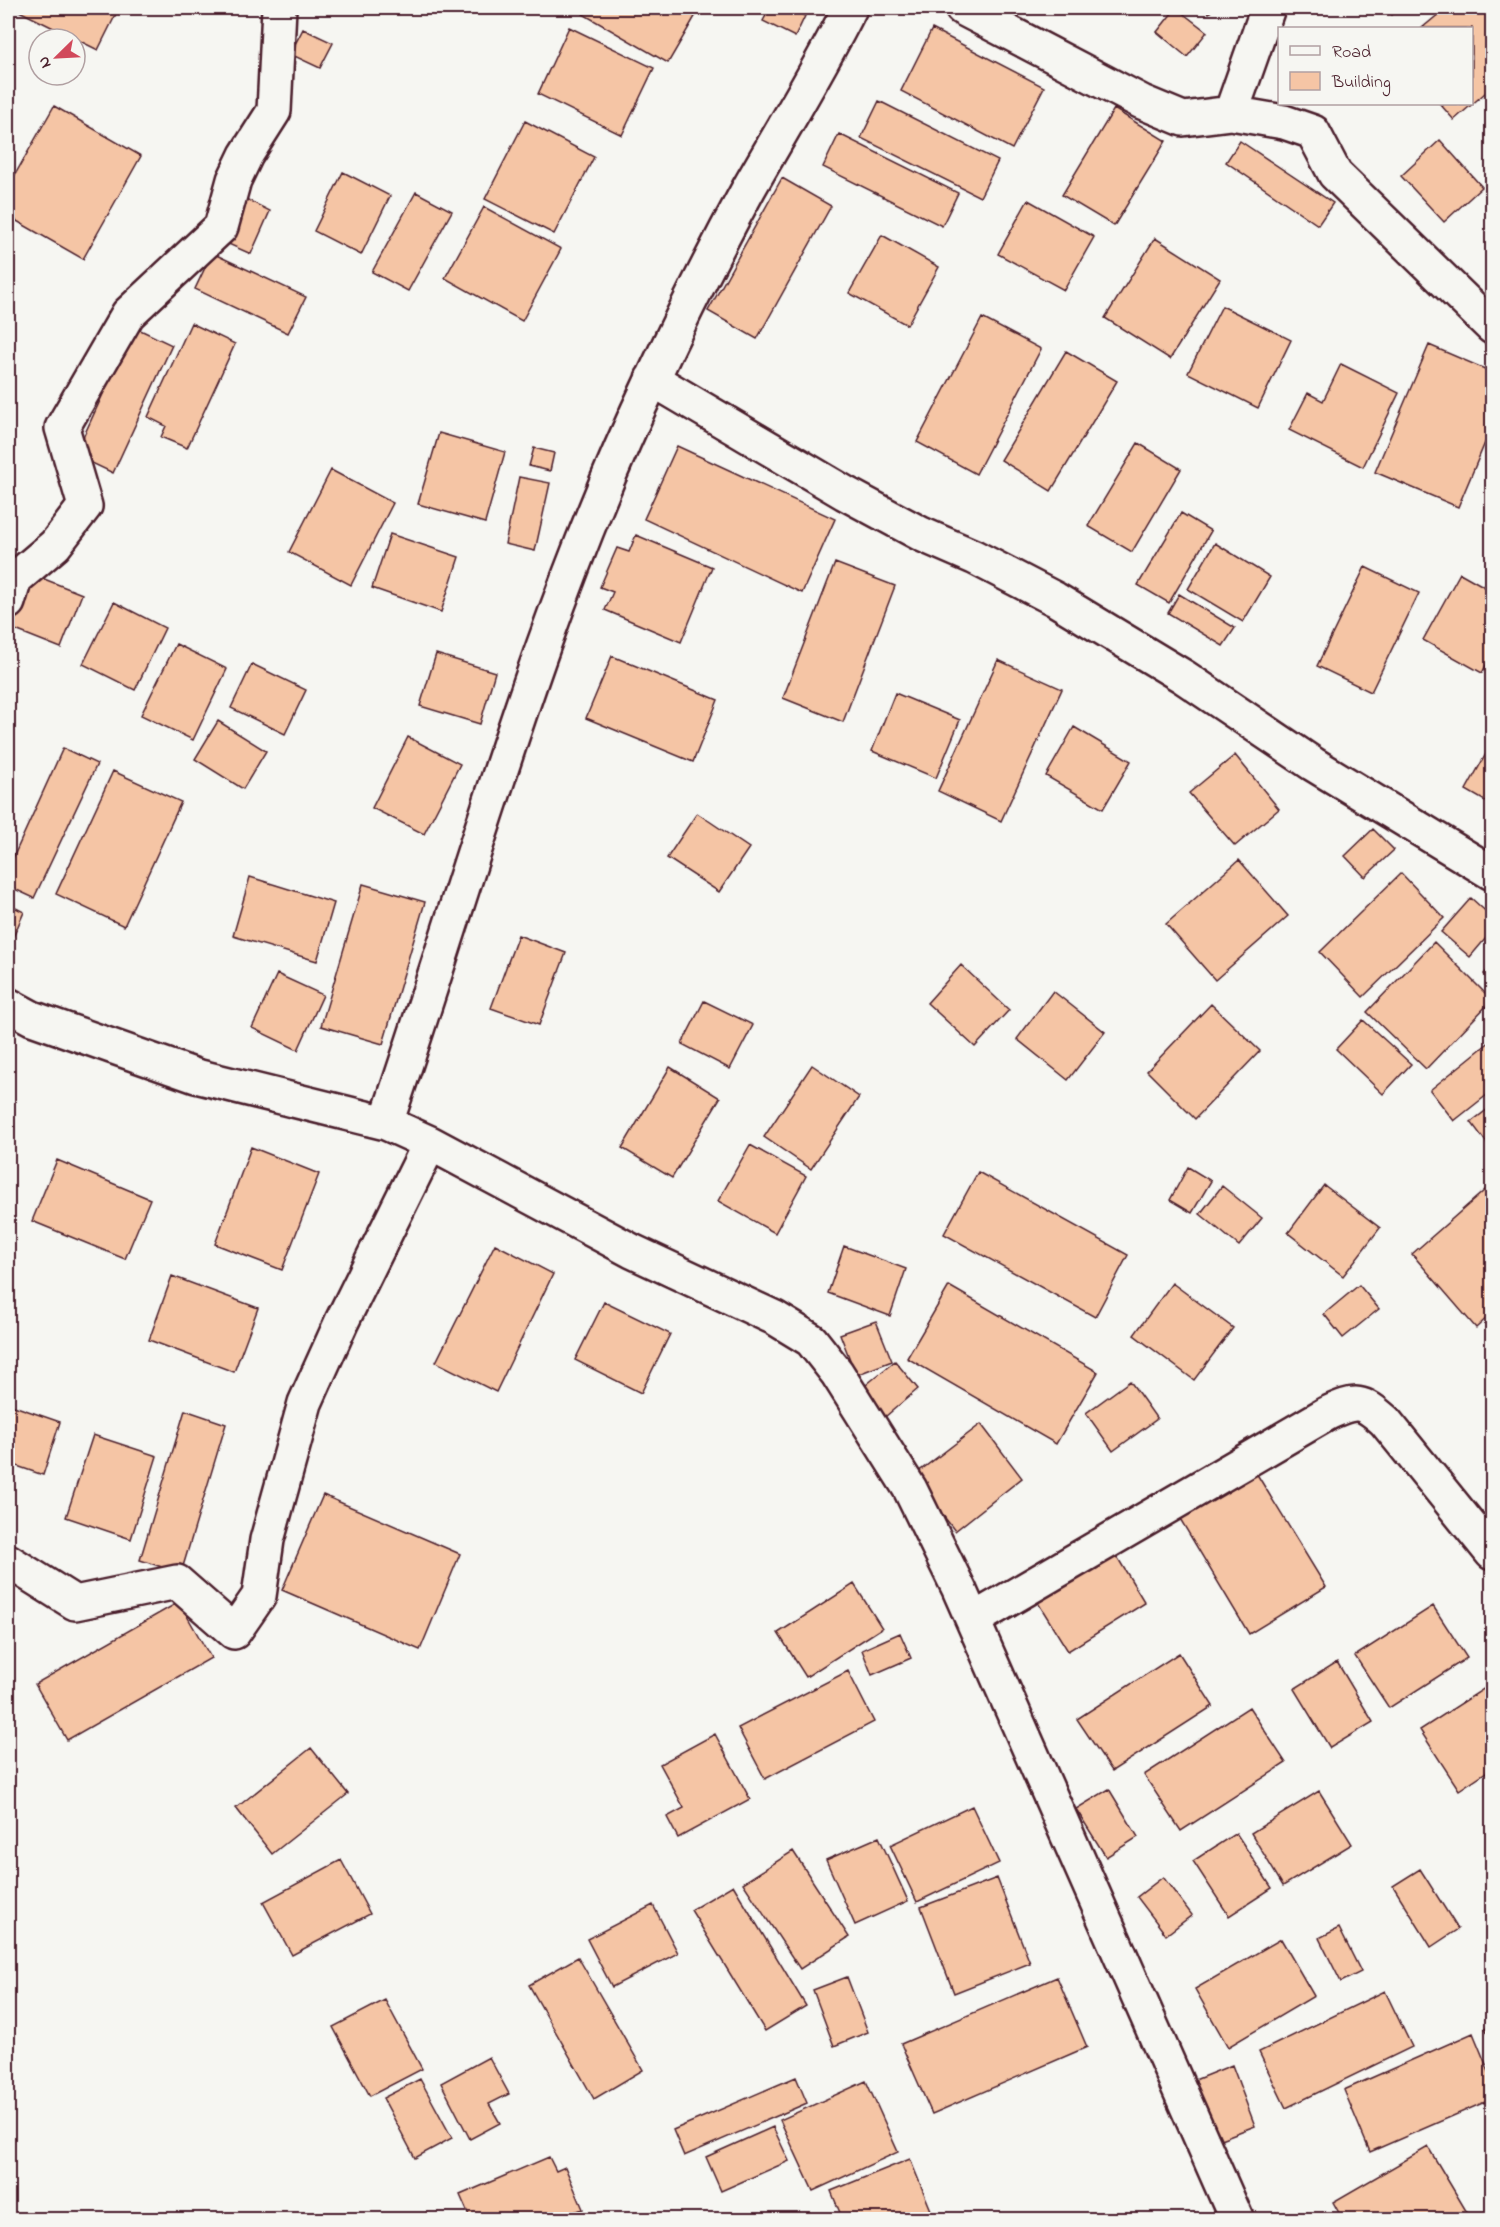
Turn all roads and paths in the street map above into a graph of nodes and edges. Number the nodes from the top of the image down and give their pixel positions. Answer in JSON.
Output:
{"nodes":[{"id":1,"x":279,"y":8,"type":"edge"},
{"id":2,"x":850,"y":8,"type":"edge"},
{"id":3,"x":962,"y":8,"type":"edge"},
{"id":4,"x":1268,"y":8,"type":"edge"},
{"id":5,"x":1231,"y":113,"type":"junction"},
{"id":6,"x":1492,"y":327,"type":"edge"},
{"id":7,"x":652,"y":379,"type":"junction"},
{"id":8,"x":8,"y":602,"type":"edge"},
{"id":9,"x":1492,"y":873,"type":"edge"},
{"id":10,"x":8,"y":1005,"type":"edge"},
{"id":11,"x":386,"y":1123,"type":"junction"},
{"id":12,"x":430,"y":1143,"type":"junction"},
{"id":13,"x":1492,"y":1553,"type":"edge"},
{"id":14,"x":8,"y":1561,"type":"edge"},
{"id":15,"x":973,"y":1620,"type":"junction"},
{"id":16,"x":1237,"y":2220,"type":"edge"}],
"edges":[{"from":1,"to":8,"type":"street"},
{"from":2,"to":7,"type":"street"},
{"from":3,"to":5,"type":"street"},
{"from":4,"to":5,"type":"street"},
{"from":5,"to":6,"type":"street"},
{"from":7,"to":9,"type":"street"},
{"from":7,"to":11,"type":"street"},
{"from":10,"to":11,"type":"street"},
{"from":11,"to":12,"type":"street"},
{"from":12,"to":14,"type":"street"},
{"from":12,"to":15,"type":"street"},
{"from":13,"to":15,"type":"street"},
{"from":15,"to":16,"type":"street"}]}
